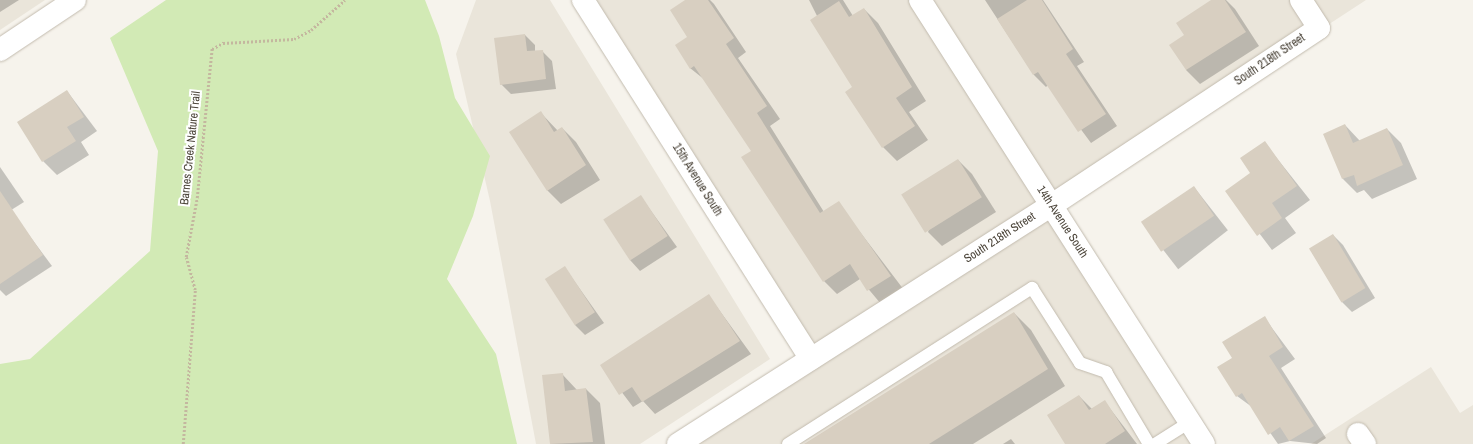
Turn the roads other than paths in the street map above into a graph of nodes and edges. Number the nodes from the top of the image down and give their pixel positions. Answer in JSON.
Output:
{"nodes":[{"id":1,"x":75,"y":0,"type":"edge"},
{"id":2,"x":583,"y":0,"type":"edge"},
{"id":3,"x":920,"y":0,"type":"edge"},
{"id":4,"x":1301,"y":0,"type":"edge"},
{"id":5,"x":0,"y":50,"type":"edge"},
{"id":6,"x":1052,"y":205,"type":"junction"},
{"id":7,"x":811,"y":359,"type":"junction"},
{"id":8,"x":1190,"y":422,"type":"junction"},
{"id":9,"x":678,"y":444,"type":"edge"},
{"id":10,"x":788,"y":444,"type":"edge"},
{"id":11,"x":1149,"y":444,"type":"edge"},
{"id":12,"x":1155,"y":444,"type":"edge"},
{"id":13,"x":1204,"y":444,"type":"edge"}],
"edges":[{"from":1,"to":5,"type":"street"},
{"from":2,"to":7,"type":"street","name":"15th Avenue South"},
{"from":3,"to":6,"type":"street","name":"14th Avenue South"},
{"from":4,"to":6,"type":"street","name":"South 218th Street"},
{"from":6,"to":7,"type":"street","name":"South 218th Street"},
{"from":6,"to":8,"type":"street","name":"14th Avenue South"},
{"from":7,"to":9,"type":"street","name":"South 218th Street"},
{"from":8,"to":12,"type":"lane"},
{"from":8,"to":13,"type":"street","name":"14th Avenue South"},
{"from":10,"to":11,"type":"lane"}]}
